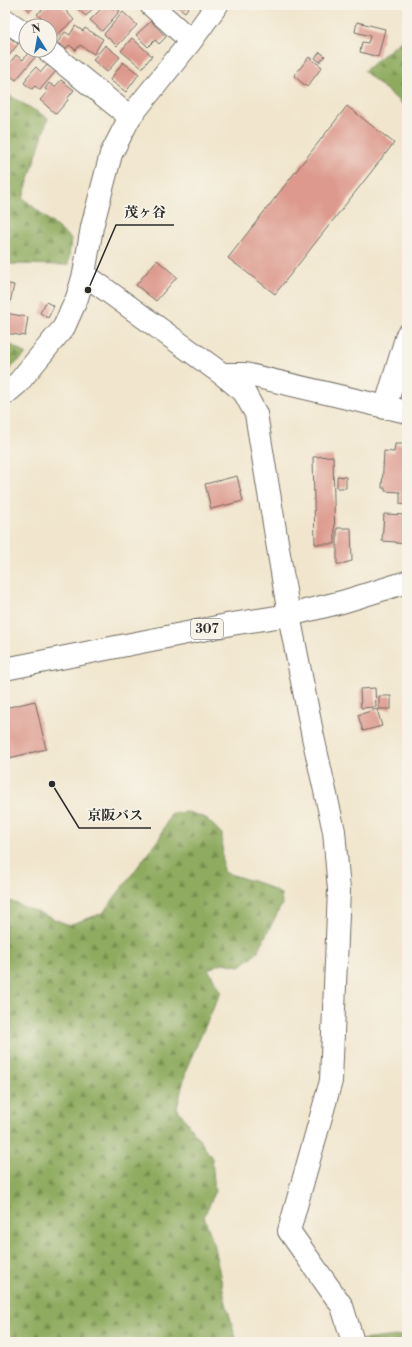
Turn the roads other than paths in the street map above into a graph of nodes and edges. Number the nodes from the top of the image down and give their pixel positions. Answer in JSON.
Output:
{"nodes":[{"id":1,"x":152,"y":5,"type":"edge"},
{"id":2,"x":217,"y":5,"type":"edge"},
{"id":3,"x":5,"y":20,"type":"edge"},
{"id":4,"x":18,"y":29,"type":"edge"},
{"id":5,"x":191,"y":41,"type":"junction"},
{"id":6,"x":57,"y":58,"type":"edge"},
{"id":7,"x":130,"y":117,"type":"junction"},
{"id":8,"x":84,"y":274,"type":"junction"},
{"id":9,"x":407,"y":335,"type":"edge"},
{"id":10,"x":222,"y":374,"type":"junction"},
{"id":11,"x":5,"y":394,"type":"edge"},
{"id":12,"x":385,"y":408,"type":"junction"},
{"id":13,"x":407,"y":412,"type":"edge"},
{"id":14,"x":407,"y":582,"type":"edge"},
{"id":15,"x":289,"y":615,"type":"junction"},
{"id":16,"x":5,"y":669,"type":"edge"},
{"id":17,"x":353,"y":1342,"type":"edge"}],
"edges":[{"from":1,"to":5,"type":"main road"},
{"from":2,"to":5,"type":"main road"},
{"from":3,"to":4,"type":"main road"},
{"from":5,"to":7,"type":"main road"},
{"from":6,"to":7,"type":"main road"},
{"from":7,"to":8,"type":"main road"},
{"from":8,"to":10,"type":"main road"},
{"from":8,"to":11,"type":"main road"},
{"from":9,"to":12,"type":"main road"},
{"from":10,"to":12,"type":"main road"},
{"from":10,"to":15,"type":"main road"},
{"from":12,"to":13,"type":"main road"},
{"from":14,"to":15,"type":"main road","number":"307"},
{"from":15,"to":16,"type":"main road","number":"307"},
{"from":15,"to":17,"type":"main road"}]}
